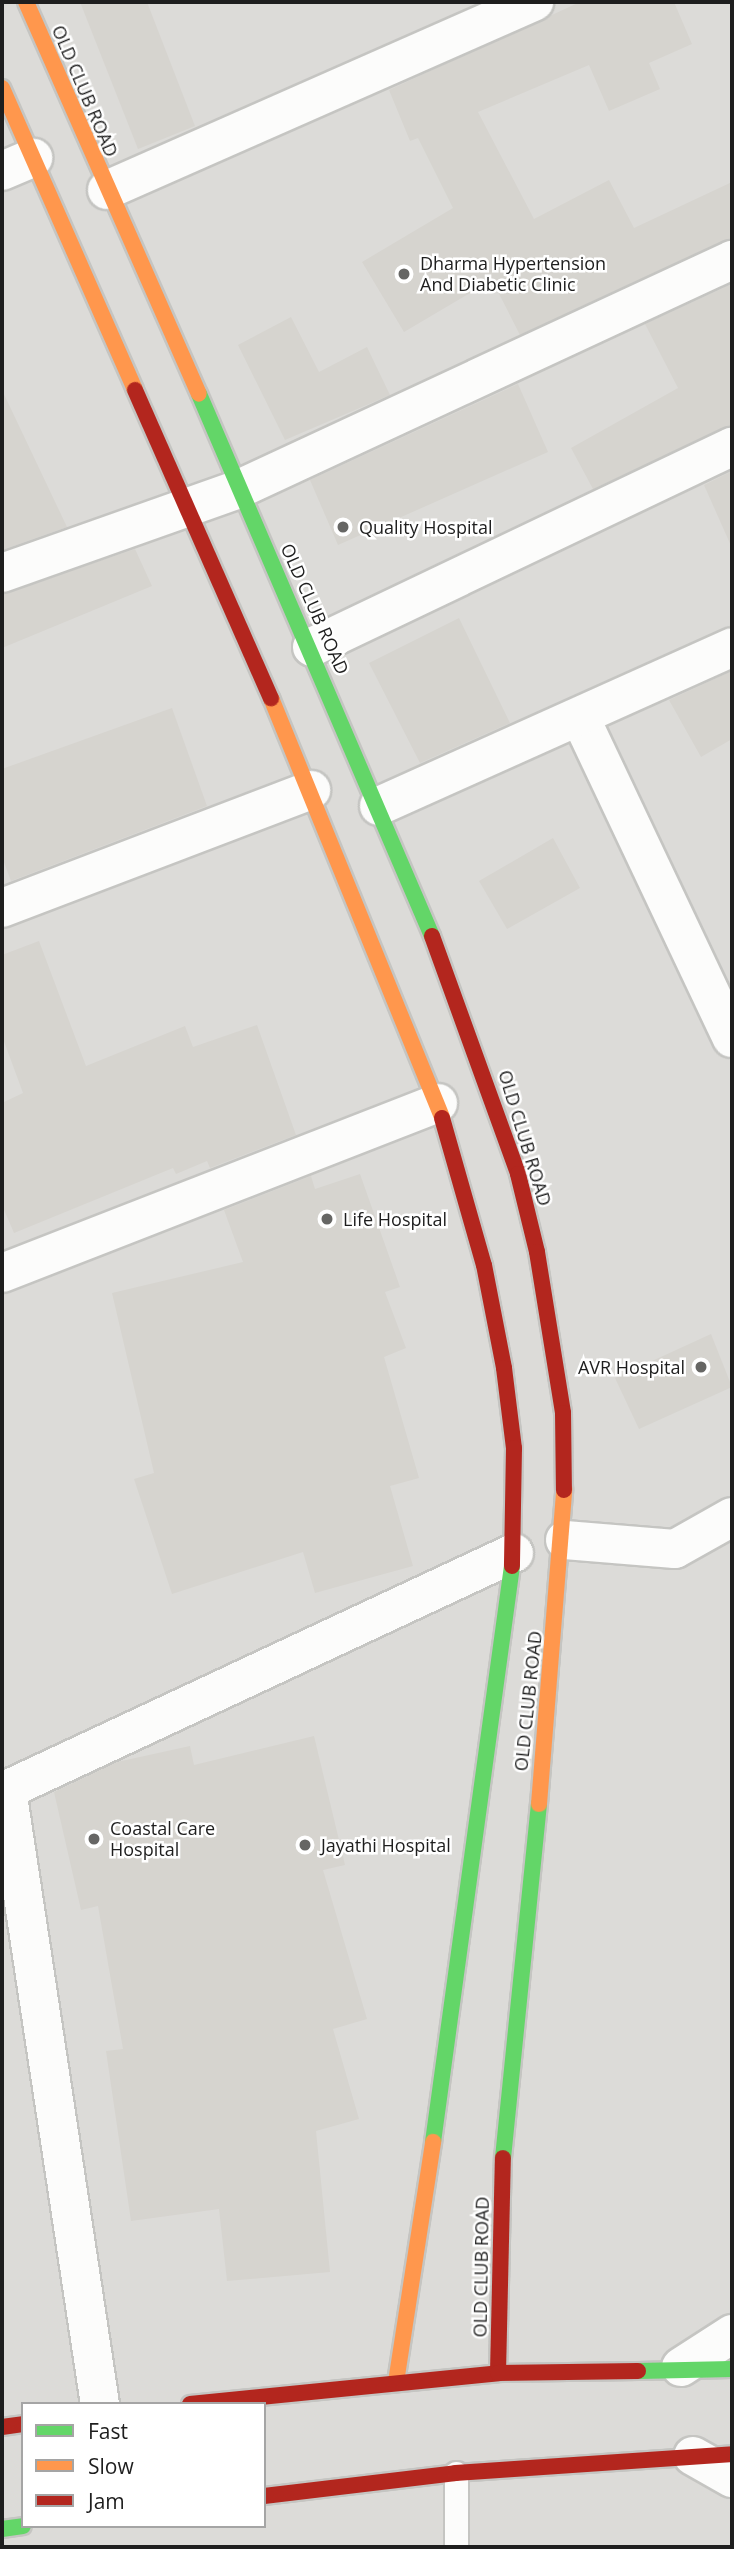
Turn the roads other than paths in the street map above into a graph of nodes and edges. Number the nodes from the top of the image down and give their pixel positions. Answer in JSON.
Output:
{"nodes":[{"id":1,"x":26,"y":2,"type":"edge"},
{"id":2,"x":534,"y":2,"type":"edge"},
{"id":3,"x":2,"y":88,"type":"edge"},
{"id":4,"x":17,"y":165,"type":"edge"},
{"id":5,"x":107,"y":190,"type":"junction"},
{"id":6,"x":732,"y":260,"type":"edge"},
{"id":7,"x":732,"y":447,"type":"edge"},
{"id":8,"x":239,"y":489,"type":"junction"},
{"id":9,"x":186,"y":505,"type":"junction"},
{"id":10,"x":2,"y":573,"type":"edge"},
{"id":11,"x":312,"y":647,"type":"junction"},
{"id":12,"x":732,"y":647,"type":"edge"},
{"id":13,"x":580,"y":717,"type":"junction"},
{"id":14,"x":311,"y":790,"type":"junction"},
{"id":15,"x":380,"y":806,"type":"junction"},
{"id":16,"x":2,"y":908,"type":"edge"},
{"id":17,"x":732,"y":1038,"type":"edge"},
{"id":18,"x":438,"y":1103,"type":"junction"},
{"id":19,"x":2,"y":1273,"type":"edge"},
{"id":20,"x":732,"y":1517,"type":"edge"},
{"id":21,"x":565,"y":1540,"type":"junction"},
{"id":22,"x":514,"y":1553,"type":"junction"},
{"id":23,"x":5,"y":1791,"type":"edge"},
{"id":24,"x":732,"y":2334,"type":"edge"},
{"id":25,"x":681,"y":2367,"type":"junction"},
{"id":26,"x":732,"y":2369,"type":"edge"},
{"id":27,"x":498,"y":2373,"type":"junction"},
{"id":28,"x":396,"y":2382,"type":"junction"},
{"id":29,"x":100,"y":2402,"type":"edge"},
{"id":30,"x":209,"y":2402,"type":"edge"},
{"id":31,"x":21,"y":2424,"type":"edge"},
{"id":32,"x":2,"y":2427,"type":"edge"},
{"id":33,"x":732,"y":2454,"type":"edge"},
{"id":34,"x":693,"y":2456,"type":"junction"},
{"id":35,"x":456,"y":2473,"type":"junction"},
{"id":36,"x":732,"y":2478,"type":"edge"},
{"id":37,"x":266,"y":2496,"type":"edge"},
{"id":38,"x":21,"y":2526,"type":"edge"},
{"id":39,"x":2,"y":2529,"type":"edge"},
{"id":40,"x":456,"y":2547,"type":"edge"}],
"edges":[{"from":1,"to":5,"type":"street","name":"OLD CLUB ROAD"},
{"from":2,"to":5,"type":"street"},
{"from":3,"to":4,"type":"street","name":"OLD CLUB ROAD"},
{"from":4,"to":9,"type":"street","name":"OLD CLUB ROAD"},
{"from":5,"to":8,"type":"street","name":"OLD CLUB ROAD"},
{"from":6,"to":8,"type":"street"},
{"from":7,"to":11,"type":"street"},
{"from":8,"to":9,"type":"street"},
{"from":8,"to":11,"type":"street","name":"OLD CLUB ROAD"},
{"from":9,"to":10,"type":"street"},
{"from":9,"to":14,"type":"street","name":"OLD CLUB ROAD"},
{"from":11,"to":15,"type":"street","name":"OLD CLUB ROAD"},
{"from":12,"to":13,"type":"street"},
{"from":13,"to":15,"type":"street"},
{"from":13,"to":17,"type":"street"},
{"from":14,"to":16,"type":"street"},
{"from":14,"to":18,"type":"street","name":"OLD CLUB ROAD"},
{"from":15,"to":21,"type":"street","name":"OLD CLUB ROAD"},
{"from":18,"to":19,"type":"street"},
{"from":18,"to":22,"type":"street","name":"OLD CLUB ROAD"},
{"from":20,"to":21,"type":"street"},
{"from":21,"to":27,"type":"street","name":"OLD CLUB ROAD"},
{"from":22,"to":23,"type":"street"},
{"from":22,"to":28,"type":"street","name":"OLD CLUB ROAD"},
{"from":23,"to":29,"type":"street"},
{"from":24,"to":25,"type":"street"},
{"from":25,"to":26,"type":"street"},
{"from":25,"to":27,"type":"street"},
{"from":27,"to":28,"type":"street"},
{"from":28,"to":30,"type":"street"},
{"from":31,"to":32,"type":"street"},
{"from":33,"to":34,"type":"street"},
{"from":34,"to":35,"type":"street"},
{"from":34,"to":36,"type":"street"},
{"from":35,"to":37,"type":"street"},
{"from":35,"to":40,"type":"lane"},
{"from":38,"to":39,"type":"street"}]}
